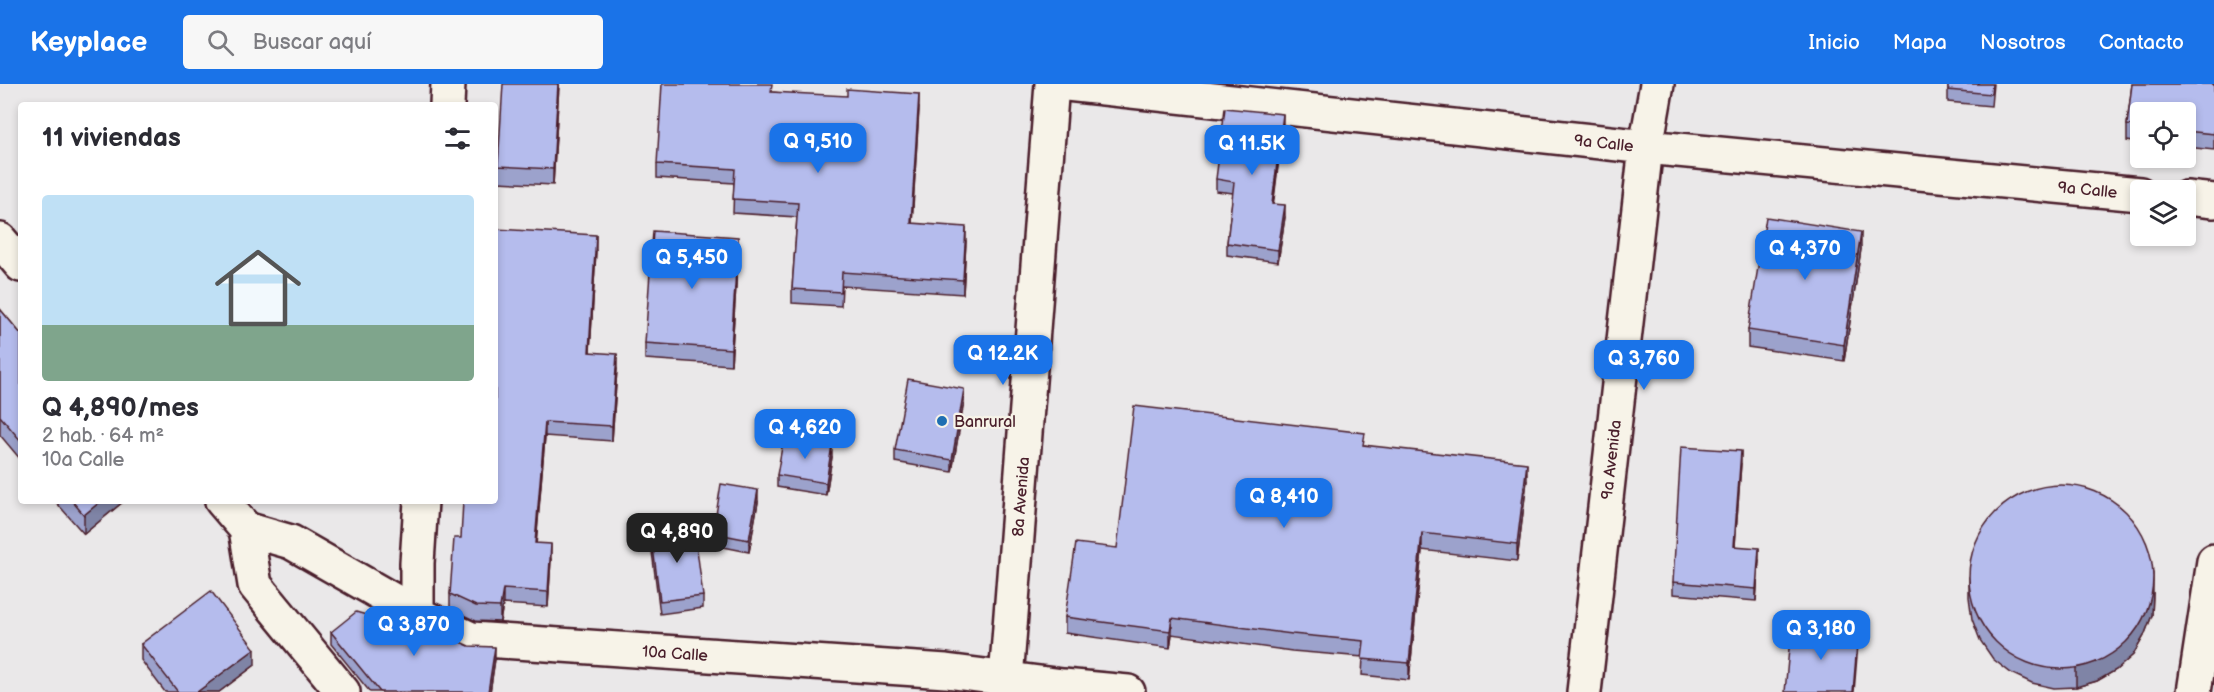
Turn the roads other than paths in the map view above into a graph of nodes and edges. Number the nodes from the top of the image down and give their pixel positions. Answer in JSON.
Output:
{"nodes":[{"id":1,"x":448,"y":84,"type":"edge"},
{"id":2,"x":1052,"y":84,"type":"edge"},
{"id":3,"x":1067,"y":84,"type":"edge"},
{"id":4,"x":1657,"y":84,"type":"edge"},
{"id":5,"x":447,"y":102,"type":"edge"},
{"id":6,"x":1646,"y":147,"type":"junction"},
{"id":7,"x":2130,"y":193,"type":"edge"},
{"id":8,"x":2196,"y":199,"type":"edge"},
{"id":9,"x":2214,"y":201,"type":"edge"},
{"id":10,"x":0,"y":240,"type":"edge"},
{"id":11,"x":18,"y":261,"type":"edge"},
{"id":12,"x":225,"y":504,"type":"edge"},
{"id":13,"x":421,"y":504,"type":"edge"},
{"id":14,"x":246,"y":529,"type":"junction"},
{"id":15,"x":2214,"y":561,"type":"edge"},
{"id":16,"x":417,"y":614,"type":"junction"},
{"id":17,"x":1006,"y":685,"type":"edge"},
{"id":18,"x":343,"y":692,"type":"edge"},
{"id":19,"x":1128,"y":692,"type":"edge"},
{"id":20,"x":1584,"y":692,"type":"edge"},
{"id":21,"x":2194,"y":692,"type":"edge"}],
"edges":[{"from":1,"to":5,"type":"street"},
{"from":2,"to":17,"type":"street","name":"8a Avenida"},
{"from":3,"to":6,"type":"street","name":"9a Calle"},
{"from":4,"to":6,"type":"street","name":"9a Avenida"},
{"from":6,"to":7,"type":"street","name":"9a Calle"},
{"from":6,"to":20,"type":"street","name":"9a Avenida"},
{"from":8,"to":9,"type":"street"},
{"from":10,"to":11,"type":"street"},
{"from":12,"to":14,"type":"street"},
{"from":13,"to":16,"type":"street"},
{"from":14,"to":16,"type":"street","name":"10a Calle"},
{"from":14,"to":18,"type":"street"},
{"from":15,"to":21,"type":"street"},
{"from":16,"to":17,"type":"street","name":"10a Calle"},
{"from":17,"to":19,"type":"street","name":"10a Calle"}]}
